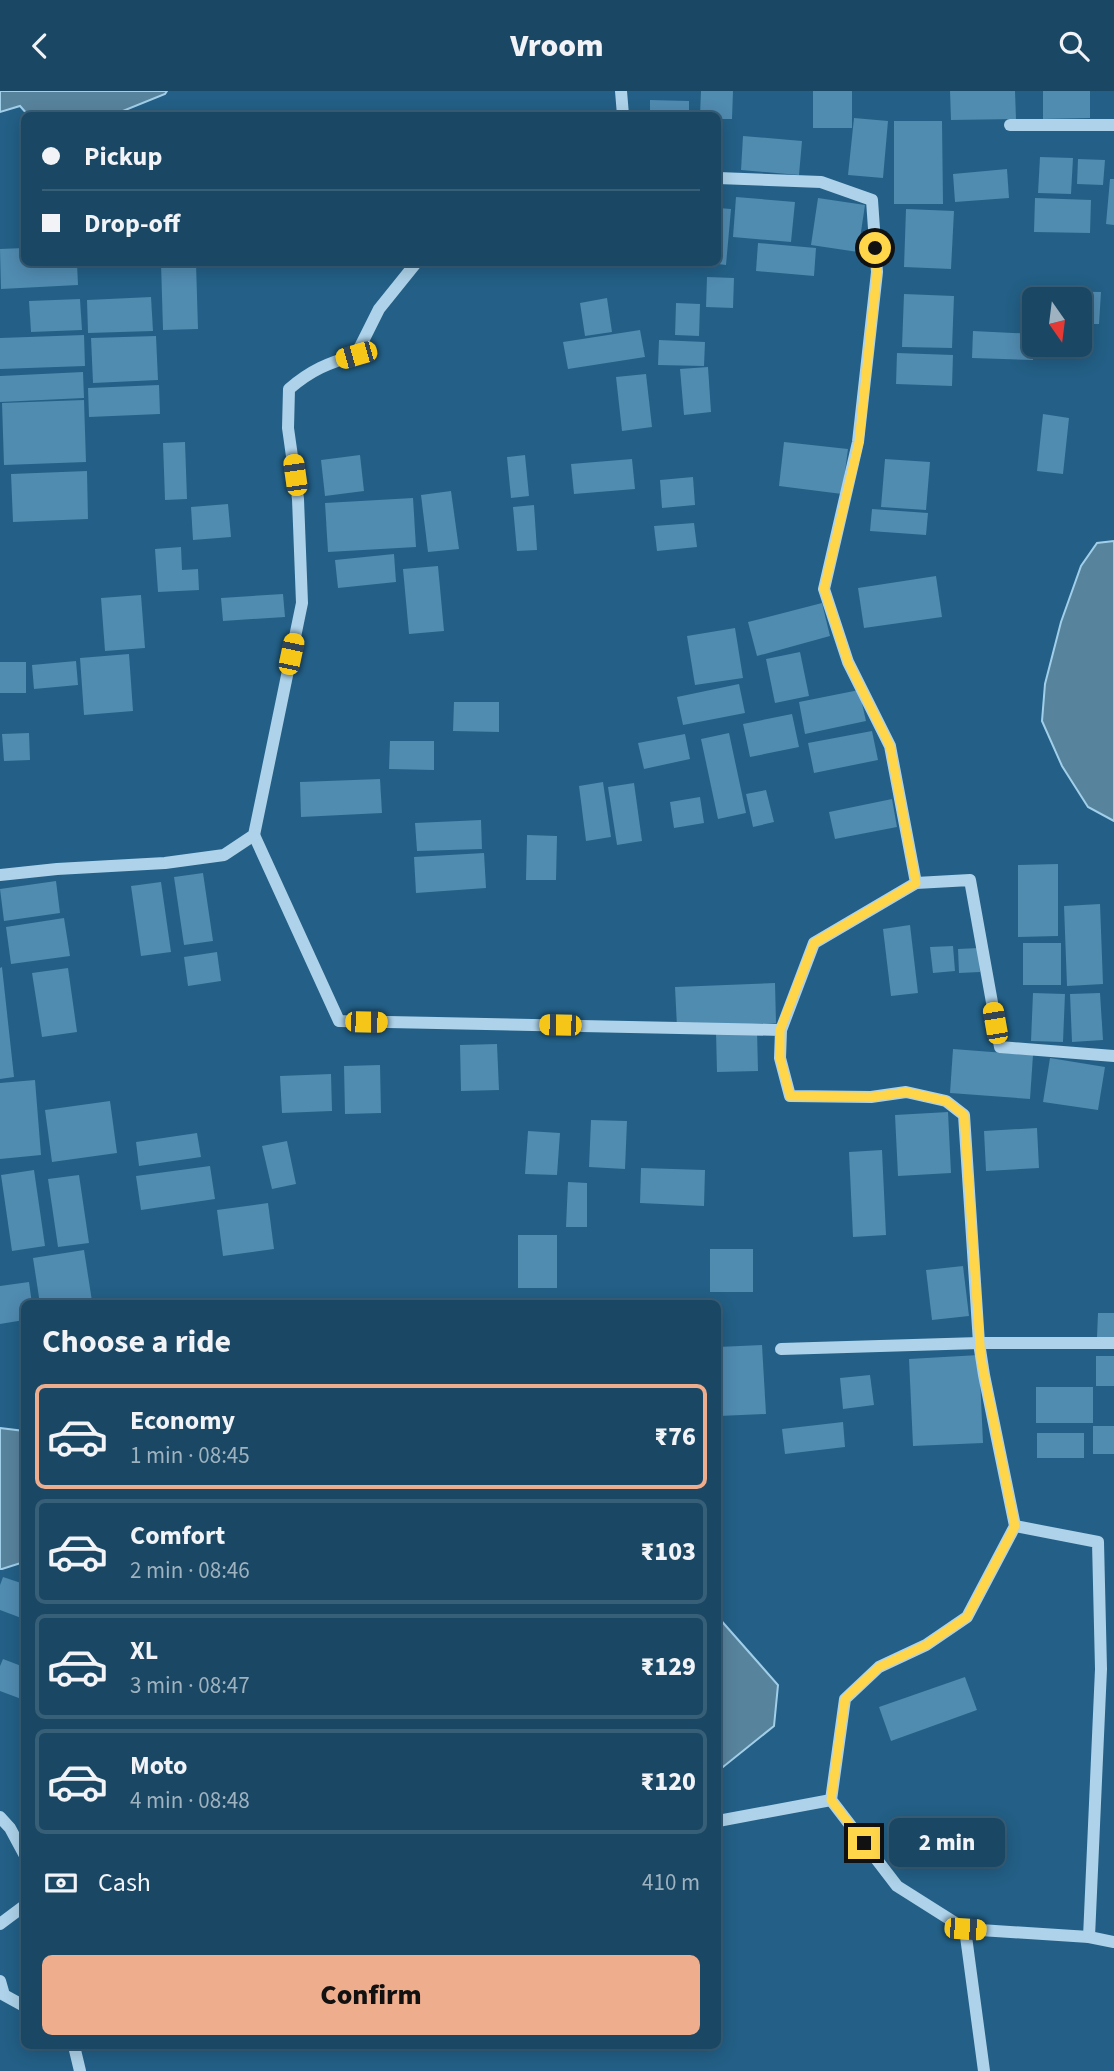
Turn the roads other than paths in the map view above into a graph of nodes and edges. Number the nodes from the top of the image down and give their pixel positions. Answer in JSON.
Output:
{"nodes":[{"id":1,"x":621,"y":91,"type":"edge"},
{"id":2,"x":623,"y":112,"type":"edge"},
{"id":3,"x":1010,"y":125,"type":"dead end"},
{"id":4,"x":1114,"y":125,"type":"edge"},
{"id":5,"x":721,"y":178,"type":"edge"},
{"id":6,"x":414,"y":266,"type":"edge"},
{"id":7,"x":254,"y":835,"type":"junction"},
{"id":8,"x":0,"y":875,"type":"edge"},
{"id":9,"x":916,"y":883,"type":"junction"},
{"id":10,"x":780,"y":1030,"type":"junction"},
{"id":11,"x":1114,"y":1056,"type":"edge"},
{"id":12,"x":979,"y":1343,"type":"junction"},
{"id":13,"x":1114,"y":1343,"type":"edge"},
{"id":14,"x":781,"y":1349,"type":"dead end"},
{"id":15,"x":1015,"y":1526,"type":"junction"},
{"id":16,"x":831,"y":1800,"type":"junction"},
{"id":17,"x":0,"y":1817,"type":"edge"},
{"id":18,"x":721,"y":1820,"type":"edge"},
{"id":19,"x":21,"y":1848,"type":"edge"},
{"id":20,"x":21,"y":1908,"type":"edge"},
{"id":21,"x":0,"y":1924,"type":"edge"},
{"id":22,"x":965,"y":1929,"type":"junction"},
{"id":23,"x":1089,"y":1937,"type":"junction"},
{"id":24,"x":1114,"y":1942,"type":"edge"},
{"id":25,"x":0,"y":1980,"type":"edge"},
{"id":26,"x":21,"y":2004,"type":"edge"},
{"id":27,"x":75,"y":2049,"type":"edge"},
{"id":28,"x":80,"y":2071,"type":"edge"},
{"id":29,"x":984,"y":2071,"type":"edge"}],
"edges":[{"from":1,"to":2,"type":"street"},
{"from":3,"to":4,"type":"street"},
{"from":5,"to":9,"type":"street"},
{"from":6,"to":7,"type":"street"},
{"from":7,"to":8,"type":"street"},
{"from":7,"to":10,"type":"street"},
{"from":9,"to":10,"type":"street"},
{"from":9,"to":11,"type":"street"},
{"from":10,"to":12,"type":"street"},
{"from":12,"to":13,"type":"street"},
{"from":12,"to":14,"type":"street"},
{"from":12,"to":15,"type":"street"},
{"from":15,"to":16,"type":"street"},
{"from":15,"to":23,"type":"street"},
{"from":16,"to":18,"type":"street"},
{"from":16,"to":22,"type":"street"},
{"from":17,"to":19,"type":"street"},
{"from":20,"to":21,"type":"street"},
{"from":22,"to":23,"type":"street"},
{"from":22,"to":29,"type":"street"},
{"from":23,"to":24,"type":"street"},
{"from":25,"to":26,"type":"street"},
{"from":27,"to":28,"type":"street"}]}
